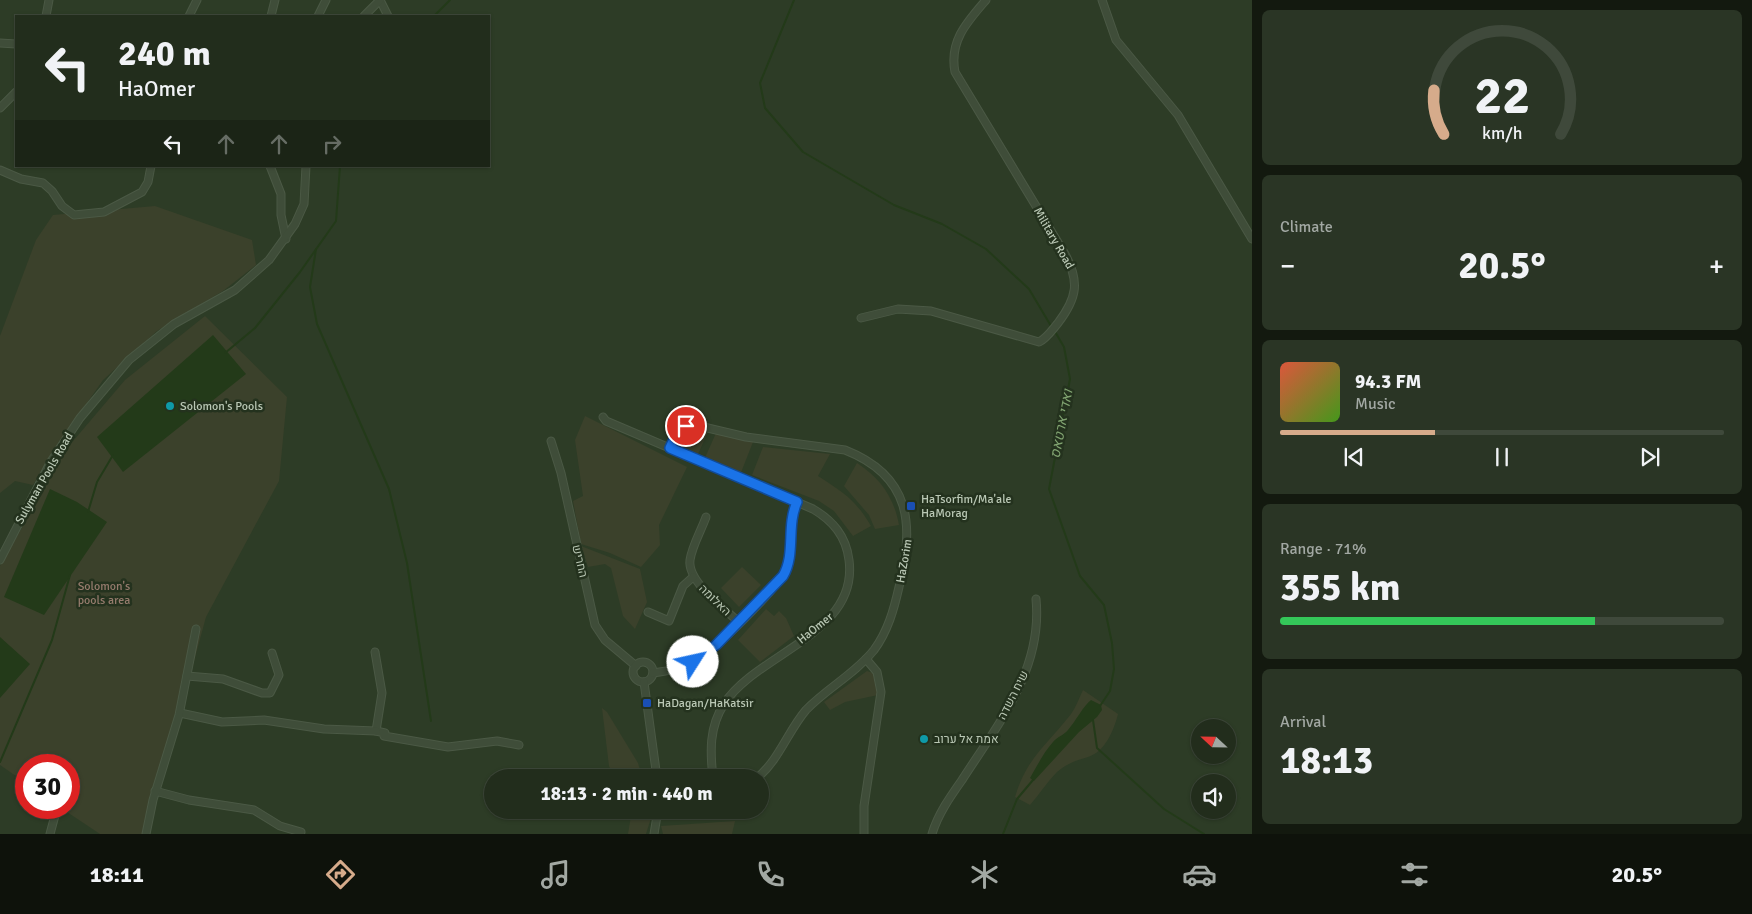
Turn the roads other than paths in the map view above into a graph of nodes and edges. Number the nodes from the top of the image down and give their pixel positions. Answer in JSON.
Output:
{"nodes":[{"id":1,"x":49,"y":0,"type":"edge"},
{"id":2,"x":197,"y":0,"type":"edge"},
{"id":3,"x":275,"y":0,"type":"edge"},
{"id":4,"x":326,"y":0,"type":"edge"},
{"id":5,"x":380,"y":0,"type":"edge"},
{"id":6,"x":986,"y":0,"type":"edge"},
{"id":7,"x":1102,"y":0,"type":"edge"},
{"id":8,"x":46,"y":15,"type":"edge"},
{"id":9,"x":189,"y":15,"type":"edge"},
{"id":10,"x":271,"y":15,"type":"edge"},
{"id":11,"x":318,"y":15,"type":"edge"},
{"id":12,"x":365,"y":15,"type":"edge"},
{"id":13,"x":388,"y":15,"type":"edge"},
{"id":14,"x":0,"y":44,"type":"edge"},
{"id":15,"x":15,"y":44,"type":"edge"},
{"id":16,"x":15,"y":93,"type":"edge"},
{"id":17,"x":0,"y":108,"type":"edge"},
{"id":18,"x":151,"y":167,"type":"edge"},
{"id":19,"x":270,"y":167,"type":"edge"},
{"id":20,"x":306,"y":167,"type":"edge"},
{"id":21,"x":0,"y":170,"type":"edge"},
{"id":22,"x":286,"y":239,"type":"junction"},
{"id":23,"x":1252,"y":239,"type":"edge"},
{"id":24,"x":861,"y":318,"type":"dead end"},
{"id":25,"x":604,"y":417,"type":"dead end"},
{"id":26,"x":551,"y":441,"type":"dead end"},
{"id":27,"x":670,"y":448,"type":"junction"},
{"id":28,"x":797,"y":502,"type":"junction"},
{"id":29,"x":706,"y":517,"type":"dead end"},
{"id":30,"x":0,"y":560,"type":"edge"},
{"id":31,"x":693,"y":577,"type":"junction"},
{"id":32,"x":1036,"y":599,"type":"dead end"},
{"id":33,"x":648,"y":612,"type":"dead end"},
{"id":34,"x":739,"y":622,"type":"junction"},
{"id":35,"x":196,"y":629,"type":"dead end"},
{"id":36,"x":375,"y":652,"type":"dead end"},
{"id":37,"x":272,"y":653,"type":"dead end"},
{"id":38,"x":866,"y":659,"type":"junction"},
{"id":39,"x":636,"y":666,"type":"junction"},
{"id":40,"x":653,"y":673,"type":"junction"},
{"id":41,"x":187,"y":676,"type":"junction"},
{"id":42,"x":644,"y":682,"type":"junction"},
{"id":43,"x":180,"y":713,"type":"junction"},
{"id":44,"x":376,"y":731,"type":"junction"},
{"id":45,"x":519,"y":745,"type":"dead end"},
{"id":46,"x":656,"y":769,"type":"edge"},
{"id":47,"x":713,"y":769,"type":"edge"},
{"id":48,"x":765,"y":769,"type":"edge"},
{"id":49,"x":155,"y":791,"type":"junction"},
{"id":50,"x":54,"y":819,"type":"edge"},
{"id":51,"x":655,"y":819,"type":"edge"},
{"id":52,"x":302,"y":832,"type":"dead end"},
{"id":53,"x":50,"y":834,"type":"edge"},
{"id":54,"x":146,"y":834,"type":"edge"},
{"id":55,"x":654,"y":834,"type":"edge"},
{"id":56,"x":864,"y":834,"type":"edge"},
{"id":57,"x":932,"y":834,"type":"edge"}],
"edges":[{"from":1,"to":8,"type":"street"},
{"from":2,"to":9,"type":"street"},
{"from":3,"to":10,"type":"street"},
{"from":4,"to":11,"type":"street"},
{"from":5,"to":12,"type":"street"},
{"from":5,"to":13,"type":"street"},
{"from":6,"to":24,"type":"street","name":"Military Road"},
{"from":7,"to":23,"type":"street"},
{"from":14,"to":15,"type":"street"},
{"from":16,"to":17,"type":"street"},
{"from":18,"to":21,"type":"street"},
{"from":19,"to":22,"type":"street"},
{"from":20,"to":22,"type":"street","name":"Sulyman Pools Road"},
{"from":22,"to":30,"type":"street","name":"Sulyman Pools Road"},
{"from":25,"to":27,"type":"street","name":"HaOmer"},
{"from":26,"to":39,"type":"street","name":"החריש"},
{"from":27,"to":28,"type":"street","name":"HaOmer"},
{"from":27,"to":38,"type":"street","name":"HaZorim"},
{"from":28,"to":34,"type":"street"},
{"from":28,"to":47,"type":"street","name":"HaOmer"},
{"from":29,"to":31,"type":"street","name":"האלומה"},
{"from":31,"to":33,"type":"street","name":"האלומה"},
{"from":31,"to":34,"type":"street","name":"האלומה"},
{"from":32,"to":57,"type":"street","name":"שיח השדה"},
{"from":34,"to":40,"type":"street"},
{"from":35,"to":41,"type":"street"},
{"from":36,"to":44,"type":"street"},
{"from":37,"to":41,"type":"street"},
{"from":38,"to":48,"type":"street","name":"HaZorim"},
{"from":38,"to":56,"type":"street"},
{"from":39,"to":40,"type":"street"},
{"from":39,"to":42,"type":"street"},
{"from":40,"to":42,"type":"street"},
{"from":41,"to":43,"type":"street"},
{"from":42,"to":46,"type":"street"},
{"from":43,"to":44,"type":"street"},
{"from":43,"to":49,"type":"street"},
{"from":44,"to":45,"type":"street"},
{"from":49,"to":52,"type":"street"},
{"from":49,"to":54,"type":"street"},
{"from":50,"to":53,"type":"street"},
{"from":51,"to":55,"type":"street"}]}
